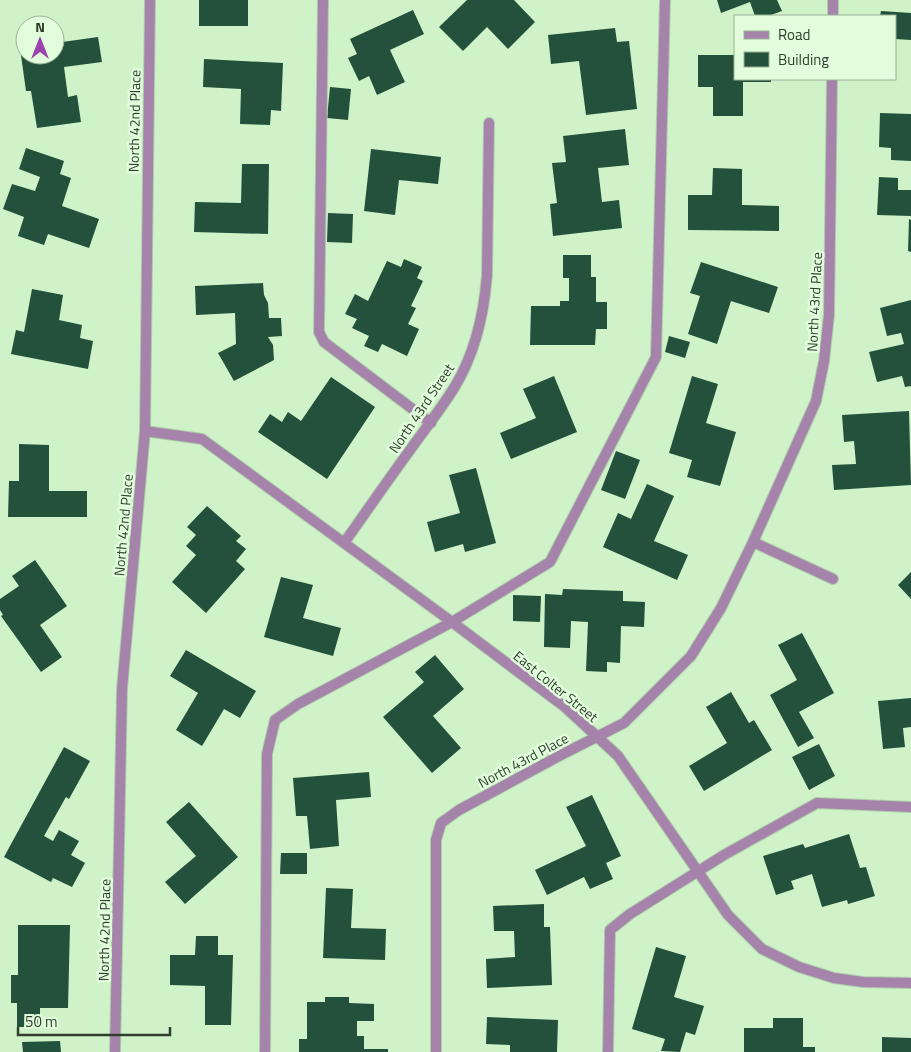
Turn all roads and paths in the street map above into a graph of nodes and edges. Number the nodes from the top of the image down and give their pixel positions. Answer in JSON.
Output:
{"nodes":[{"id":1,"x":150,"y":0,"type":"edge"},
{"id":2,"x":323,"y":0,"type":"edge"},
{"id":3,"x":665,"y":0,"type":"edge"},
{"id":4,"x":833,"y":0,"type":"edge"},
{"id":5,"x":833,"y":15,"type":"edge"},
{"id":6,"x":832,"y":80,"type":"edge"},
{"id":7,"x":489,"y":123,"type":"dead end"},
{"id":8,"x":431,"y":424,"type":"junction"},
{"id":9,"x":146,"y":431,"type":"junction"},
{"id":10,"x":753,"y":542,"type":"junction"},
{"id":11,"x":344,"y":543,"type":"junction"},
{"id":12,"x":833,"y":579,"type":"dead end"},
{"id":13,"x":452,"y":622,"type":"junction"},
{"id":14,"x":596,"y":737,"type":"junction"},
{"id":15,"x":911,"y":807,"type":"edge"},
{"id":16,"x":698,"y":872,"type":"junction"},
{"id":17,"x":911,"y":984,"type":"edge"},
{"id":18,"x":116,"y":1052,"type":"edge"},
{"id":19,"x":265,"y":1052,"type":"edge"},
{"id":20,"x":436,"y":1052,"type":"edge"},
{"id":21,"x":608,"y":1052,"type":"edge"}],
"edges":[{"from":1,"to":9,"type":"street","name":"North 42nd Place"},
{"from":2,"to":8,"type":"street"},
{"from":3,"to":13,"type":"street"},
{"from":4,"to":5,"type":"street"},
{"from":6,"to":10,"type":"street","name":"North 43rd Place"},
{"from":7,"to":8,"type":"street","name":"North 43rd Street"},
{"from":8,"to":11,"type":"street","name":"North 43rd Street"},
{"from":9,"to":11,"type":"street","name":"East Colter Street"},
{"from":9,"to":18,"type":"street","name":"North 42nd Place"},
{"from":10,"to":12,"type":"street"},
{"from":10,"to":14,"type":"street","name":"North 43rd Place"},
{"from":11,"to":13,"type":"street","name":"East Colter Street"},
{"from":13,"to":14,"type":"street","name":"East Colter Street"},
{"from":13,"to":19,"type":"street"},
{"from":14,"to":16,"type":"street","name":"East Colter Street"},
{"from":14,"to":20,"type":"street","name":"North 43rd Place"},
{"from":15,"to":16,"type":"street"},
{"from":16,"to":17,"type":"street","name":"East Colter Street"},
{"from":16,"to":21,"type":"street"}]}
